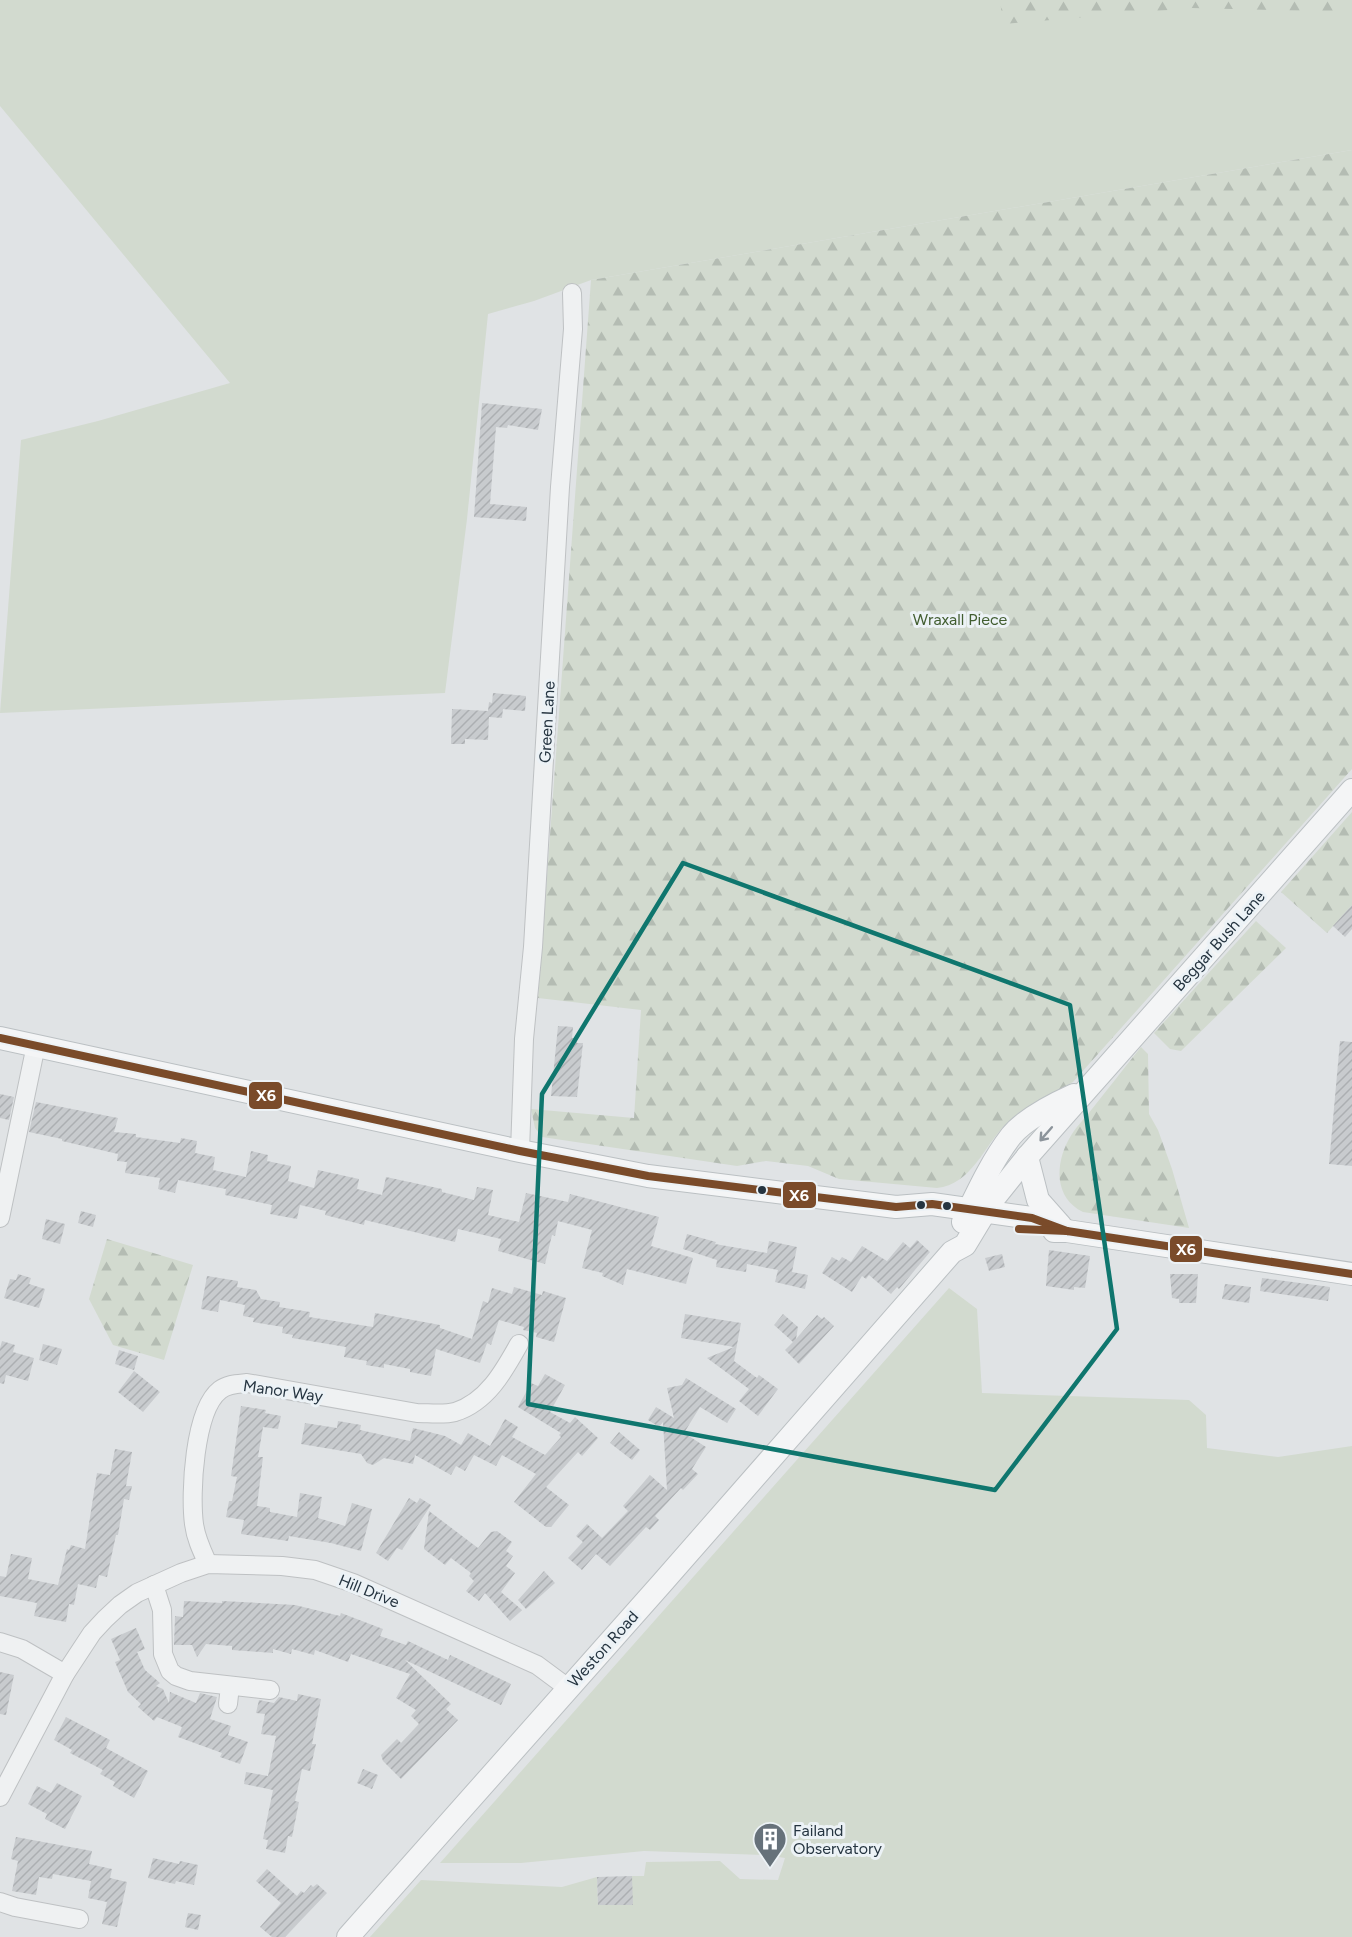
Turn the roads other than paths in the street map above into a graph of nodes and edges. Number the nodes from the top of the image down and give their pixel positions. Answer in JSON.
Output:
{"nodes":[{"id":1,"x":572,"y":293,"type":"dead end"},
{"id":2,"x":1352,"y":790,"type":"edge"},
{"id":3,"x":0,"y":1038,"type":"edge"},
{"id":4,"x":36,"y":1046,"type":"junction"},
{"id":5,"x":1084,"y":1090,"type":"junction"},
{"id":6,"x":520,"y":1151,"type":"junction"},
{"id":7,"x":1027,"y":1157,"type":"junction"},
{"id":8,"x":974,"y":1217,"type":"junction"},
{"id":9,"x":0,"y":1218,"type":"edge"},
{"id":10,"x":1067,"y":1231,"type":"junction"},
{"id":11,"x":1352,"y":1274,"type":"edge"},
{"id":12,"x":519,"y":1344,"type":"dead end"},
{"id":13,"x":208,"y":1564,"type":"junction"},
{"id":14,"x":154,"y":1585,"type":"junction"},
{"id":15,"x":0,"y":1642,"type":"edge"},
{"id":16,"x":65,"y":1674,"type":"junction"},
{"id":17,"x":568,"y":1688,"type":"junction"},
{"id":18,"x":270,"y":1690,"type":"dead end"},
{"id":19,"x":0,"y":1797,"type":"edge"},
{"id":20,"x":0,"y":1902,"type":"edge"},
{"id":21,"x":69,"y":1911,"type":"dead end"},
{"id":22,"x":348,"y":1937,"type":"edge"}],
"edges":[{"from":1,"to":6,"type":"street","name":"Green Lane"},
{"from":2,"to":5,"type":"main road","name":"Beggar Bush Lane"},
{"from":3,"to":4,"type":"main road"},
{"from":4,"to":6,"type":"main road"},
{"from":4,"to":9,"type":"street"},
{"from":5,"to":7,"type":"main road","name":"Beggar Bush Lane","one_way":true},
{"from":5,"to":8,"type":"main road","name":"Beggar Bush Lane"},
{"from":6,"to":8,"type":"main road"},
{"from":7,"to":8,"type":"main road","name":"Beggar Bush Lane"},
{"from":7,"to":10,"type":"main road"},
{"from":8,"to":10,"type":"main road"},
{"from":8,"to":17,"type":"main road","name":"Weston Road"},
{"from":10,"to":11,"type":"main road"},
{"from":12,"to":13,"type":"street","name":"Manor Way"},
{"from":13,"to":14,"type":"street","name":"Hill Drive"},
{"from":13,"to":17,"type":"street","name":"Hill Drive"},
{"from":14,"to":16,"type":"street","name":"Hill Drive"},
{"from":14,"to":18,"type":"street"},
{"from":15,"to":16,"type":"street"},
{"from":16,"to":19,"type":"street","name":"Hill Drive"},
{"from":17,"to":22,"type":"main road","name":"Weston Road"},
{"from":20,"to":21,"type":"street"}]}
